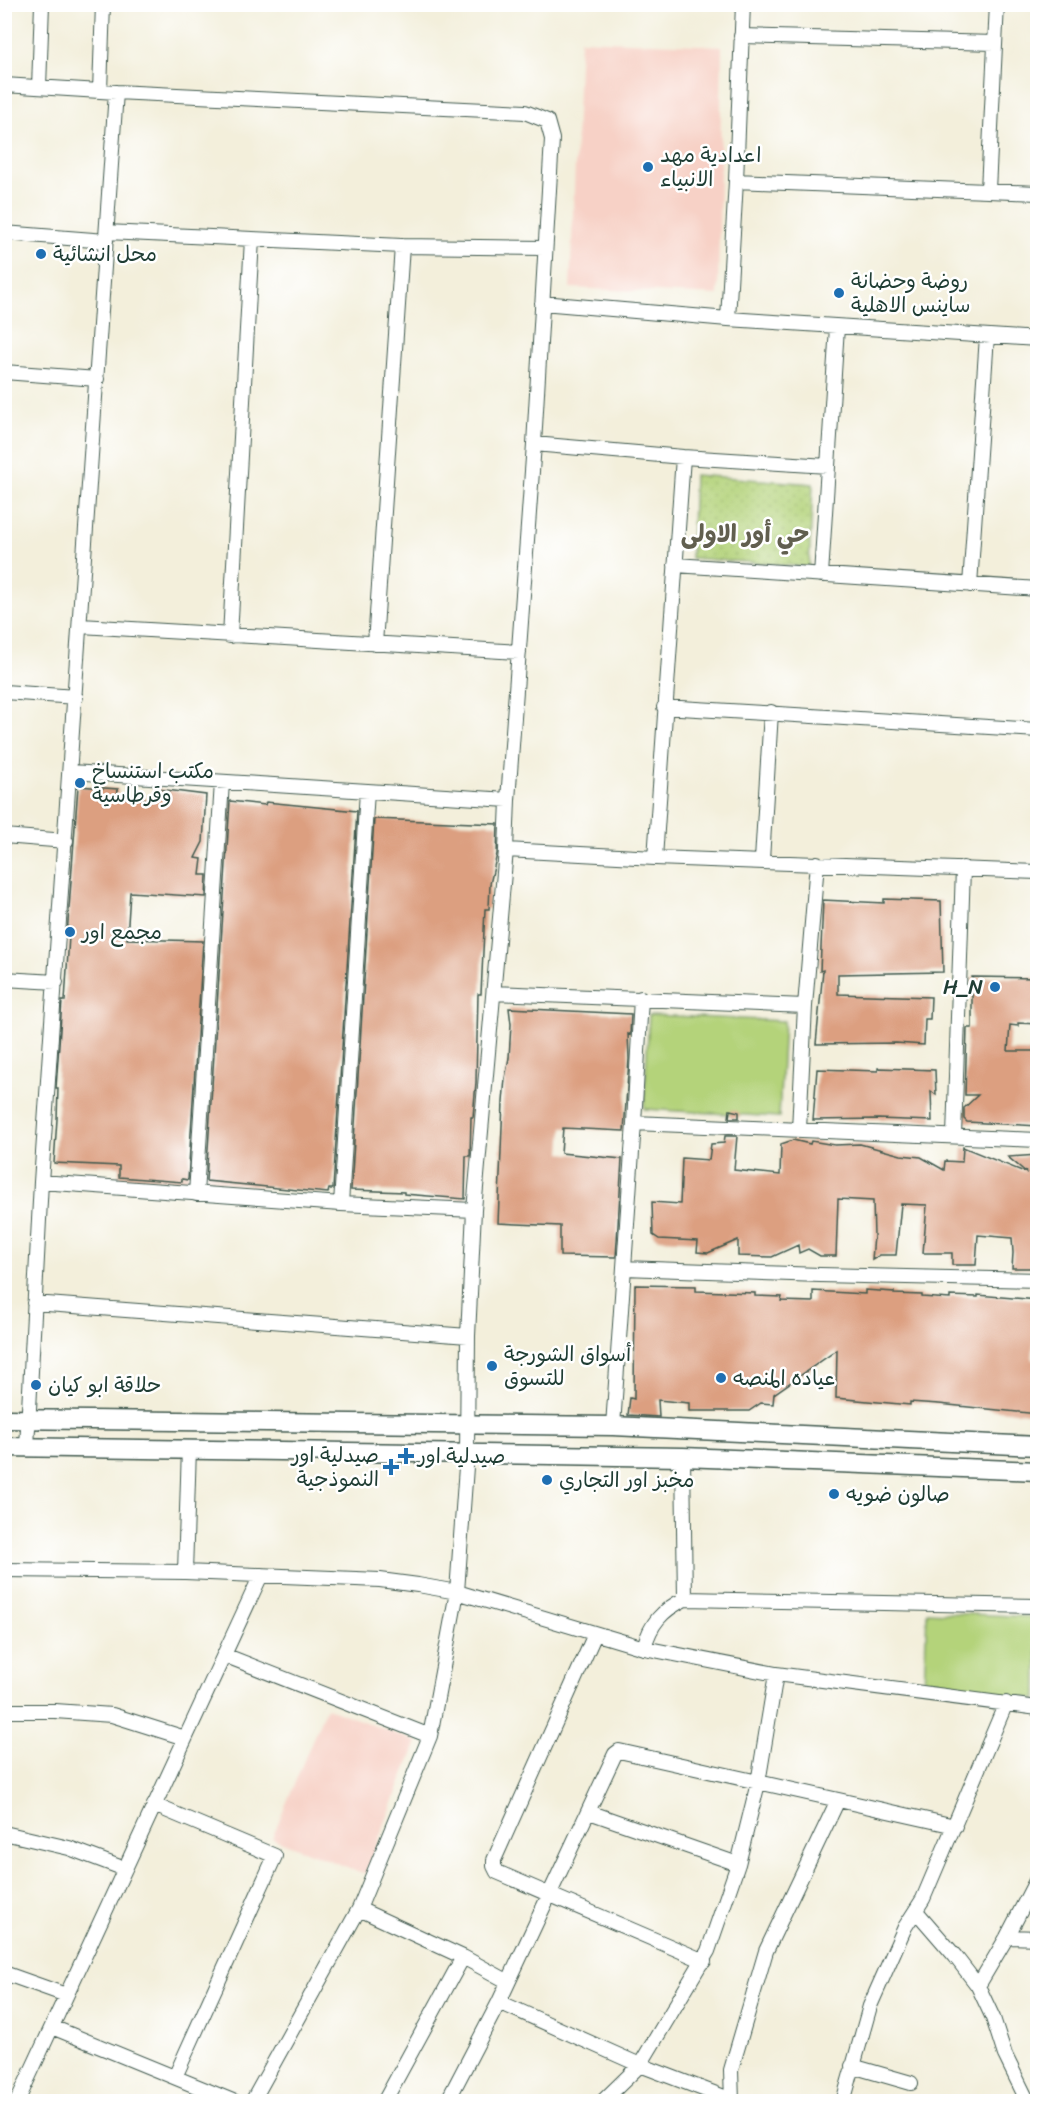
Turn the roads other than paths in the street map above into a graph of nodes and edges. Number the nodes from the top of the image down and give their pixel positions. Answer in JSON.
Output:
{"nodes":[{"id":1,"x":42,"y":4,"type":"edge"},
{"id":2,"x":103,"y":4,"type":"edge"},
{"id":3,"x":743,"y":4,"type":"edge"},
{"id":4,"x":997,"y":4,"type":"edge"},
{"id":5,"x":741,"y":36,"type":"junction"},
{"id":6,"x":995,"y":43,"type":"junction"},
{"id":7,"x":4,"y":85,"type":"edge"},
{"id":8,"x":39,"y":87,"type":"junction"},
{"id":9,"x":100,"y":91,"type":"junction"},
{"id":10,"x":116,"y":92,"type":"junction"},
{"id":11,"x":736,"y":181,"type":"junction"},
{"id":12,"x":988,"y":190,"type":"junction"},
{"id":13,"x":1038,"y":193,"type":"edge"},
{"id":14,"x":4,"y":233,"type":"edge"},
{"id":15,"x":107,"y":236,"type":"junction"},
{"id":16,"x":252,"y":239,"type":"junction"},
{"id":17,"x":402,"y":246,"type":"junction"},
{"id":18,"x":545,"y":248,"type":"junction"},
{"id":19,"x":542,"y":303,"type":"junction"},
{"id":20,"x":728,"y":319,"type":"junction"},
{"id":21,"x":837,"y":327,"type":"junction"},
{"id":22,"x":987,"y":336,"type":"junction"},
{"id":23,"x":1038,"y":339,"type":"edge"},
{"id":24,"x":4,"y":372,"type":"edge"},
{"id":25,"x":98,"y":379,"type":"junction"},
{"id":26,"x":534,"y":444,"type":"junction"},
{"id":27,"x":683,"y":457,"type":"junction"},
{"id":28,"x":828,"y":466,"type":"junction"},
{"id":29,"x":675,"y":565,"type":"junction"},
{"id":30,"x":821,"y":575,"type":"junction"},
{"id":31,"x":970,"y":585,"type":"junction"},
{"id":32,"x":1038,"y":589,"type":"edge"},
{"id":33,"x":81,"y":626,"type":"junction"},
{"id":34,"x":230,"y":636,"type":"junction"},
{"id":35,"x":375,"y":644,"type":"junction"},
{"id":36,"x":519,"y":652,"type":"junction"},
{"id":37,"x":4,"y":692,"type":"edge"},
{"id":38,"x":76,"y":697,"type":"junction"},
{"id":39,"x":664,"y":706,"type":"junction"},
{"id":40,"x":771,"y":712,"type":"junction"},
{"id":41,"x":1038,"y":730,"type":"edge"},
{"id":42,"x":71,"y":772,"type":"junction"},
{"id":43,"x":222,"y":782,"type":"junction"},
{"id":44,"x":367,"y":792,"type":"junction"},
{"id":45,"x":508,"y":800,"type":"junction"},
{"id":46,"x":4,"y":836,"type":"edge"},
{"id":47,"x":66,"y":841,"type":"junction"},
{"id":48,"x":506,"y":850,"type":"junction"},
{"id":49,"x":655,"y":858,"type":"junction"},
{"id":50,"x":762,"y":860,"type":"junction"},
{"id":51,"x":817,"y":863,"type":"junction"},
{"id":52,"x":963,"y":868,"type":"junction"},
{"id":53,"x":1038,"y":872,"type":"edge"},
{"id":54,"x":4,"y":979,"type":"edge"},
{"id":55,"x":56,"y":982,"type":"junction"},
{"id":56,"x":494,"y":993,"type":"junction"},
{"id":57,"x":640,"y":998,"type":"junction"},
{"id":58,"x":806,"y":1006,"type":"junction"},
{"id":59,"x":634,"y":1123,"type":"junction"},
{"id":60,"x":799,"y":1130,"type":"junction"},
{"id":61,"x":954,"y":1136,"type":"junction"},
{"id":62,"x":1038,"y":1140,"type":"edge"},
{"id":63,"x":41,"y":1182,"type":"junction"},
{"id":64,"x":196,"y":1194,"type":"junction"},
{"id":65,"x":341,"y":1204,"type":"junction"},
{"id":66,"x":474,"y":1210,"type":"junction"},
{"id":67,"x":624,"y":1268,"type":"junction"},
{"id":68,"x":1038,"y":1280,"type":"edge"},
{"id":69,"x":34,"y":1303,"type":"junction"},
{"id":70,"x":468,"y":1336,"type":"junction"},
{"id":71,"x":4,"y":1419,"type":"edge"},
{"id":72,"x":27,"y":1420,"type":"junction"},
{"id":73,"x":467,"y":1424,"type":"junction"},
{"id":74,"x":613,"y":1426,"type":"junction"},
{"id":75,"x":1038,"y":1446,"type":"edge"},
{"id":76,"x":4,"y":1447,"type":"edge"},
{"id":77,"x":27,"y":1447,"type":"junction"},
{"id":78,"x":189,"y":1448,"type":"junction"},
{"id":79,"x":467,"y":1453,"type":"junction"},
{"id":80,"x":683,"y":1457,"type":"junction"},
{"id":81,"x":1038,"y":1471,"type":"edge"},
{"id":82,"x":4,"y":1570,"type":"edge"},
{"id":83,"x":185,"y":1572,"type":"junction"},
{"id":84,"x":261,"y":1575,"type":"junction"},
{"id":85,"x":457,"y":1592,"type":"junction"},
{"id":86,"x":685,"y":1599,"type":"junction"},
{"id":87,"x":1038,"y":1606,"type":"edge"},
{"id":88,"x":595,"y":1634,"type":"junction"},
{"id":89,"x":644,"y":1648,"type":"junction"},
{"id":90,"x":224,"y":1656,"type":"junction"},
{"id":91,"x":776,"y":1674,"type":"junction"},
{"id":92,"x":1006,"y":1703,"type":"junction"},
{"id":93,"x":1038,"y":1708,"type":"edge"},
{"id":94,"x":4,"y":1711,"type":"edge"},
{"id":95,"x":430,"y":1736,"type":"junction"},
{"id":96,"x":185,"y":1738,"type":"junction"},
{"id":97,"x":758,"y":1783,"type":"junction"},
{"id":98,"x":838,"y":1800,"type":"junction"},
{"id":99,"x":154,"y":1805,"type":"junction"},
{"id":100,"x":589,"y":1812,"type":"junction"},
{"id":101,"x":955,"y":1826,"type":"junction"},
{"id":102,"x":4,"y":1833,"type":"edge"},
{"id":103,"x":738,"y":1864,"type":"junction"},
{"id":104,"x":125,"y":1869,"type":"junction"},
{"id":105,"x":1038,"y":1877,"type":"edge"},
{"id":106,"x":550,"y":1894,"type":"junction"},
{"id":107,"x":359,"y":1909,"type":"junction"},
{"id":108,"x":916,"y":1911,"type":"junction"},
{"id":109,"x":1007,"y":1936,"type":"junction"},
{"id":110,"x":1038,"y":1938,"type":"edge"},
{"id":111,"x":463,"y":1957,"type":"junction"},
{"id":112,"x":704,"y":1961,"type":"junction"},
{"id":113,"x":4,"y":1973,"type":"edge"},
{"id":114,"x":507,"y":1981,"type":"junction"},
{"id":115,"x":978,"y":1986,"type":"junction"},
{"id":116,"x":66,"y":1995,"type":"junction"},
{"id":117,"x":499,"y":2002,"type":"junction"},
{"id":118,"x":52,"y":2027,"type":"junction"},
{"id":119,"x":640,"y":2065,"type":"junction"},
{"id":120,"x":852,"y":2066,"type":"junction"},
{"id":121,"x":175,"y":2077,"type":"junction"},
{"id":122,"x":911,"y":2083,"type":"dead end"},
{"id":123,"x":219,"y":2099,"type":"edge"},
{"id":124,"x":732,"y":2101,"type":"edge"},
{"id":125,"x":17,"y":2102,"type":"edge"},
{"id":126,"x":235,"y":2102,"type":"edge"},
{"id":127,"x":252,"y":2102,"type":"edge"},
{"id":128,"x":384,"y":2102,"type":"edge"},
{"id":129,"x":447,"y":2102,"type":"edge"},
{"id":130,"x":602,"y":2102,"type":"edge"},
{"id":131,"x":843,"y":2102,"type":"edge"},
{"id":132,"x":1028,"y":2102,"type":"edge"}],
"edges":[{"from":1,"to":8,"type":"street"},
{"from":2,"to":9,"type":"street"},
{"from":3,"to":5,"type":"street"},
{"from":4,"to":6,"type":"street"},
{"from":5,"to":6,"type":"street"},
{"from":5,"to":11,"type":"street"},
{"from":6,"to":12,"type":"street"},
{"from":7,"to":8,"type":"street"},
{"from":8,"to":9,"type":"street"},
{"from":9,"to":10,"type":"street"},
{"from":10,"to":15,"type":"street"},
{"from":10,"to":18,"type":"street"},
{"from":11,"to":12,"type":"street"},
{"from":11,"to":20,"type":"street"},
{"from":12,"to":13,"type":"street"},
{"from":14,"to":15,"type":"street"},
{"from":15,"to":16,"type":"street"},
{"from":15,"to":25,"type":"street"},
{"from":16,"to":17,"type":"street"},
{"from":16,"to":34,"type":"street"},
{"from":17,"to":18,"type":"street"},
{"from":17,"to":35,"type":"street"},
{"from":18,"to":19,"type":"street"},
{"from":19,"to":20,"type":"street"},
{"from":19,"to":26,"type":"street"},
{"from":20,"to":21,"type":"street"},
{"from":21,"to":22,"type":"street"},
{"from":21,"to":28,"type":"street"},
{"from":22,"to":23,"type":"street"},
{"from":22,"to":31,"type":"street"},
{"from":24,"to":25,"type":"street"},
{"from":25,"to":33,"type":"street"},
{"from":26,"to":27,"type":"street"},
{"from":26,"to":36,"type":"street"},
{"from":27,"to":28,"type":"street"},
{"from":27,"to":29,"type":"street"},
{"from":28,"to":30,"type":"street"},
{"from":29,"to":30,"type":"street"},
{"from":29,"to":39,"type":"street"},
{"from":30,"to":31,"type":"street"},
{"from":31,"to":32,"type":"street"},
{"from":33,"to":34,"type":"street"},
{"from":33,"to":38,"type":"street"},
{"from":34,"to":35,"type":"street"},
{"from":35,"to":36,"type":"street"},
{"from":36,"to":45,"type":"street"},
{"from":37,"to":38,"type":"street"},
{"from":38,"to":42,"type":"street"},
{"from":39,"to":40,"type":"street"},
{"from":39,"to":49,"type":"street"},
{"from":40,"to":41,"type":"street"},
{"from":40,"to":50,"type":"street"},
{"from":42,"to":43,"type":"street"},
{"from":42,"to":47,"type":"street"},
{"from":43,"to":44,"type":"street"},
{"from":43,"to":64,"type":"street"},
{"from":44,"to":45,"type":"street"},
{"from":44,"to":65,"type":"street"},
{"from":45,"to":48,"type":"street"},
{"from":46,"to":47,"type":"street"},
{"from":47,"to":55,"type":"street"},
{"from":48,"to":49,"type":"street"},
{"from":48,"to":56,"type":"street"},
{"from":49,"to":50,"type":"street"},
{"from":50,"to":51,"type":"street"},
{"from":51,"to":52,"type":"street"},
{"from":51,"to":58,"type":"street"},
{"from":52,"to":53,"type":"street"},
{"from":52,"to":61,"type":"street"},
{"from":54,"to":55,"type":"street"},
{"from":55,"to":63,"type":"street"},
{"from":56,"to":57,"type":"street"},
{"from":56,"to":66,"type":"street"},
{"from":57,"to":58,"type":"street"},
{"from":57,"to":59,"type":"street"},
{"from":58,"to":60,"type":"street"},
{"from":59,"to":60,"type":"street"},
{"from":59,"to":67,"type":"street"},
{"from":60,"to":61,"type":"street"},
{"from":61,"to":62,"type":"street"},
{"from":63,"to":64,"type":"street"},
{"from":63,"to":69,"type":"street"},
{"from":64,"to":65,"type":"street"},
{"from":65,"to":66,"type":"street"},
{"from":66,"to":70,"type":"street"},
{"from":67,"to":68,"type":"street"},
{"from":67,"to":74,"type":"street"},
{"from":69,"to":70,"type":"street"},
{"from":69,"to":72,"type":"street"},
{"from":70,"to":73,"type":"street"},
{"from":71,"to":72,"type":"street"},
{"from":72,"to":73,"type":"street"},
{"from":72,"to":77,"type":"street"},
{"from":73,"to":74,"type":"street"},
{"from":73,"to":79,"type":"street"},
{"from":74,"to":75,"type":"street"},
{"from":76,"to":77,"type":"street"},
{"from":77,"to":78,"type":"street"},
{"from":78,"to":79,"type":"street"},
{"from":78,"to":83,"type":"street"},
{"from":79,"to":80,"type":"street"},
{"from":79,"to":85,"type":"street"},
{"from":80,"to":81,"type":"street"},
{"from":80,"to":86,"type":"street"},
{"from":82,"to":83,"type":"street"},
{"from":83,"to":84,"type":"street"},
{"from":84,"to":85,"type":"street"},
{"from":84,"to":90,"type":"street"},
{"from":85,"to":88,"type":"street"},
{"from":85,"to":95,"type":"street"},
{"from":86,"to":87,"type":"street"},
{"from":86,"to":89,"type":"street"},
{"from":88,"to":89,"type":"street"},
{"from":88,"to":106,"type":"street"},
{"from":89,"to":91,"type":"street"},
{"from":90,"to":95,"type":"street"},
{"from":90,"to":96,"type":"street"},
{"from":91,"to":92,"type":"street"},
{"from":91,"to":97,"type":"street"},
{"from":92,"to":93,"type":"street"},
{"from":92,"to":101,"type":"street"},
{"from":94,"to":96,"type":"street"},
{"from":95,"to":107,"type":"street"},
{"from":96,"to":99,"type":"street"},
{"from":97,"to":98,"type":"street"},
{"from":97,"to":100,"type":"street"},
{"from":97,"to":103,"type":"street"},
{"from":98,"to":101,"type":"street"},
{"from":98,"to":124,"type":"street"},
{"from":99,"to":104,"type":"street"},
{"from":99,"to":121,"type":"street"},
{"from":100,"to":103,"type":"street"},
{"from":100,"to":106,"type":"street"},
{"from":101,"to":108,"type":"street"},
{"from":102,"to":104,"type":"street"},
{"from":103,"to":112,"type":"street"},
{"from":104,"to":116,"type":"street"},
{"from":105,"to":109,"type":"street"},
{"from":106,"to":112,"type":"street"},
{"from":106,"to":114,"type":"street"},
{"from":107,"to":111,"type":"street"},
{"from":107,"to":127,"type":"street"},
{"from":108,"to":115,"type":"street"},
{"from":108,"to":120,"type":"street"},
{"from":109,"to":110,"type":"street"},
{"from":109,"to":115,"type":"street"},
{"from":111,"to":114,"type":"street"},
{"from":111,"to":128,"type":"street"},
{"from":112,"to":119,"type":"street"},
{"from":113,"to":116,"type":"street"},
{"from":114,"to":117,"type":"street"},
{"from":115,"to":132,"type":"street"},
{"from":116,"to":118,"type":"street"},
{"from":117,"to":119,"type":"street"},
{"from":117,"to":129,"type":"street"},
{"from":118,"to":121,"type":"street"},
{"from":118,"to":125,"type":"street"},
{"from":119,"to":124,"type":"street"},
{"from":119,"to":130,"type":"street"},
{"from":120,"to":122,"type":"street"},
{"from":120,"to":131,"type":"street"},
{"from":121,"to":123,"type":"street"},
{"from":123,"to":126,"type":"street"}]}
